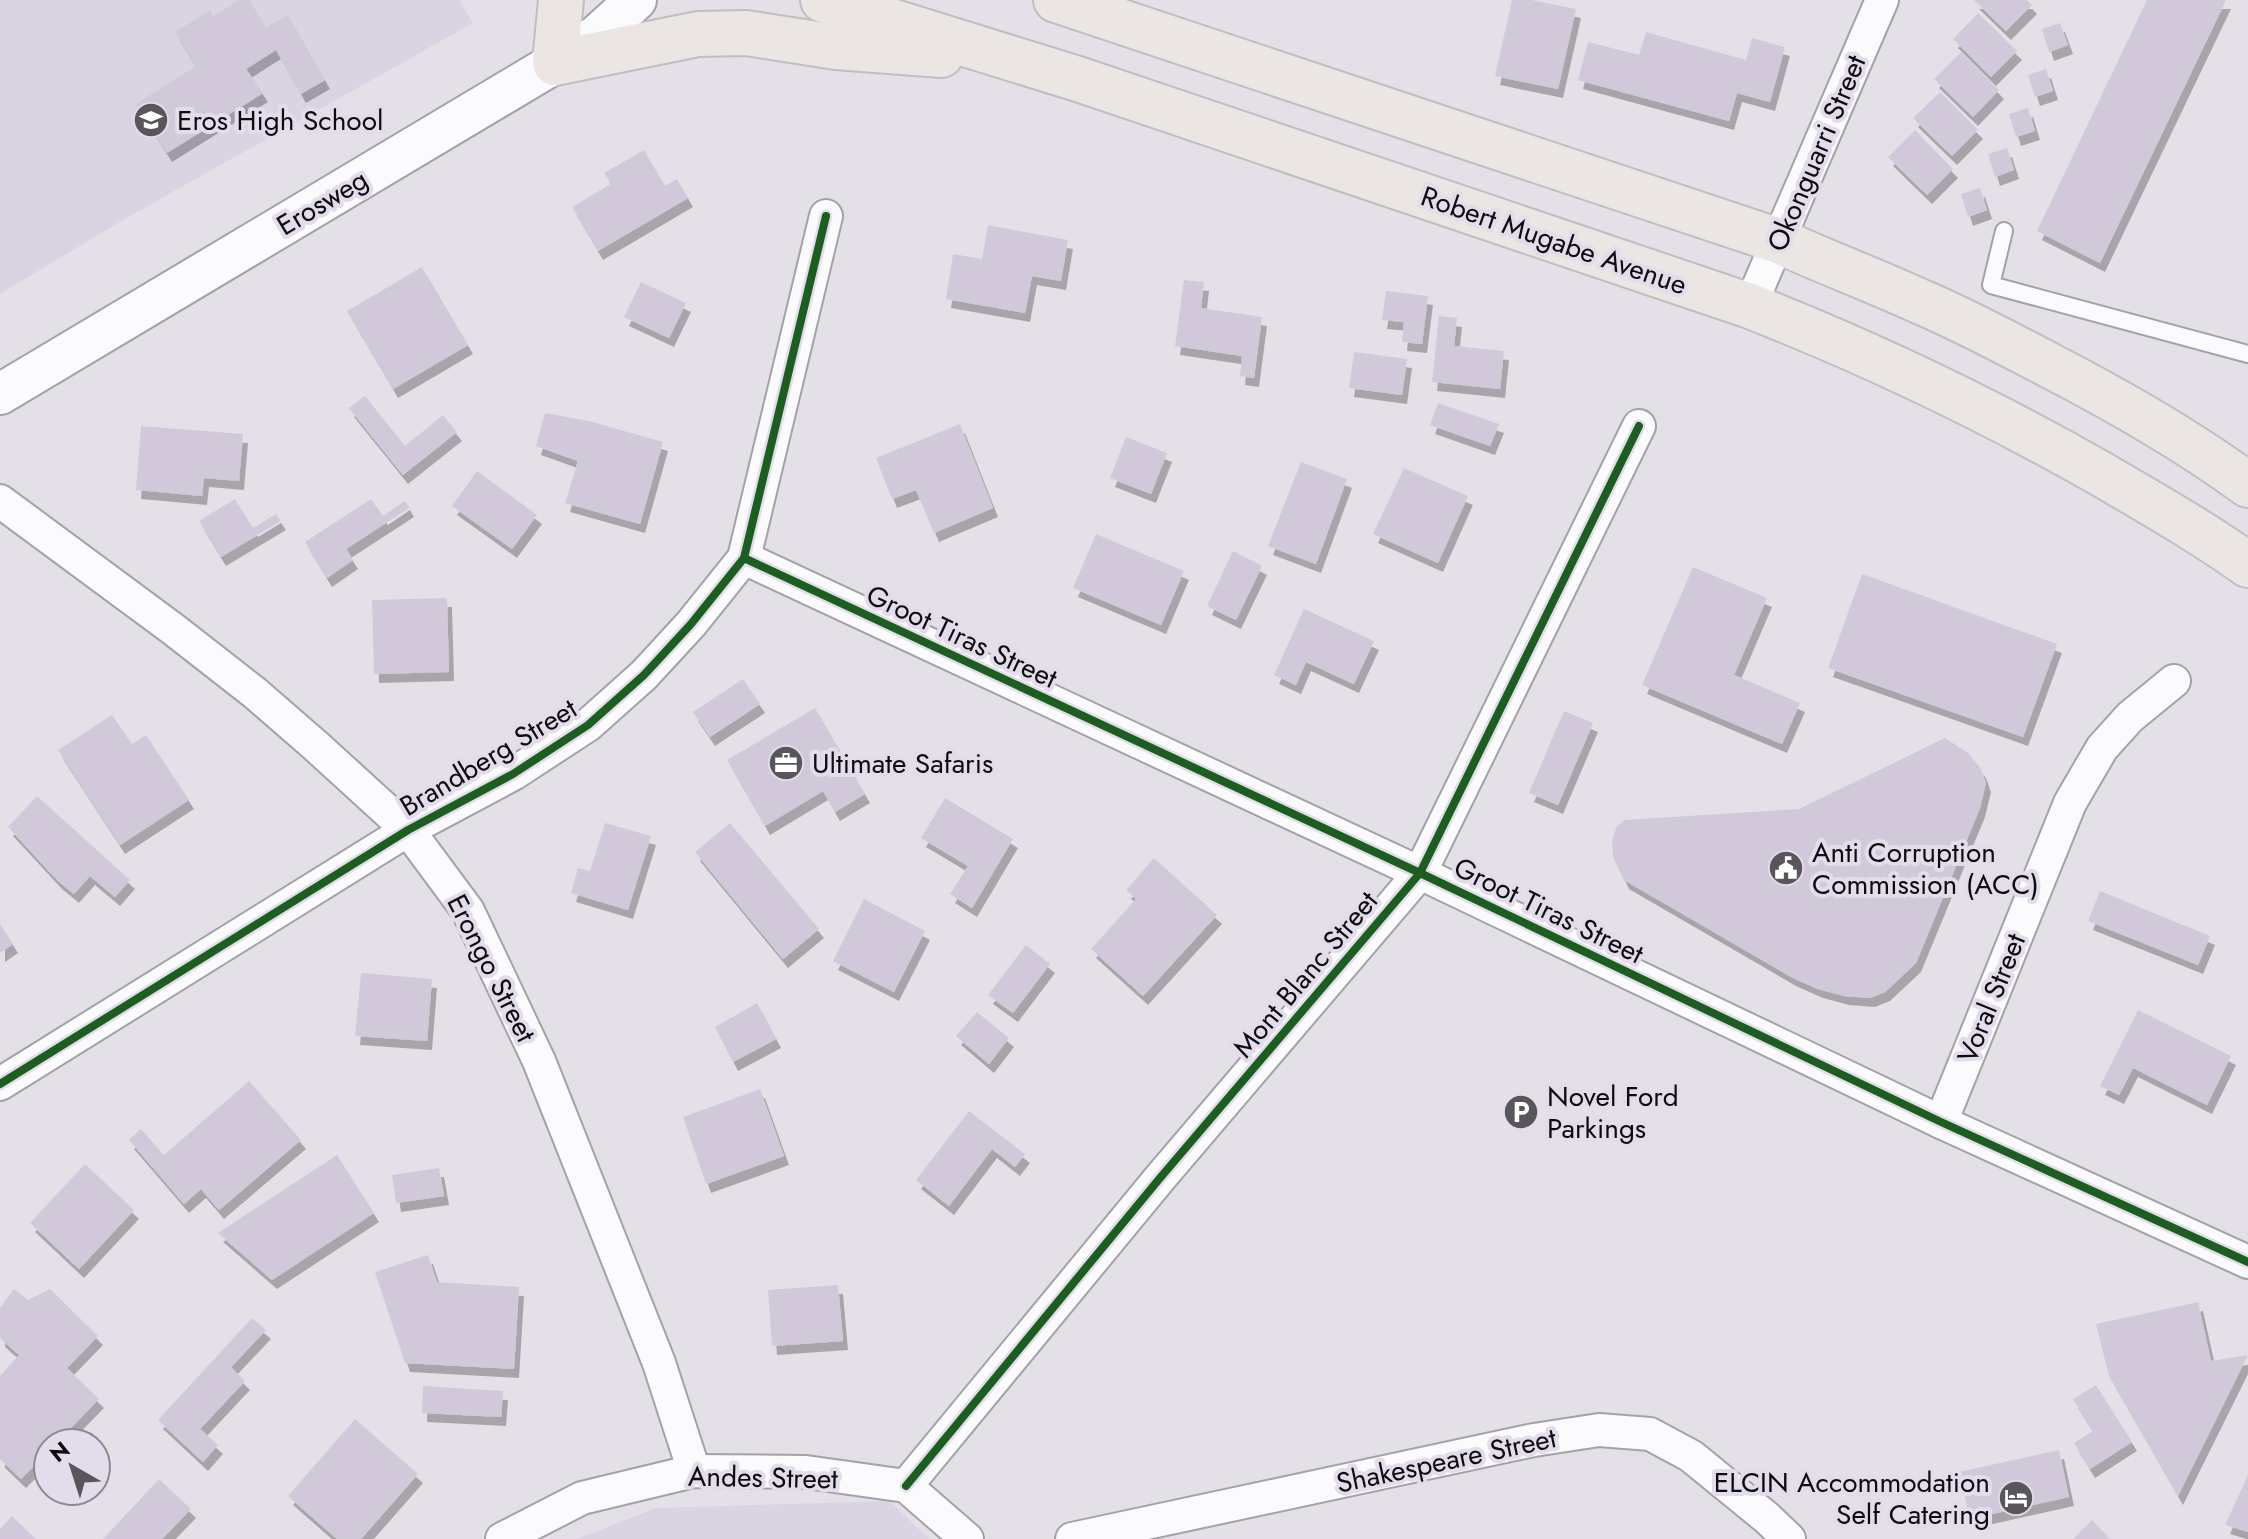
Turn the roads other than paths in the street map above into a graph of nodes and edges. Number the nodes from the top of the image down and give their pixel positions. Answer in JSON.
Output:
{"nodes":[{"id":1,"x":561,"y":0,"type":"edge"},
{"id":2,"x":636,"y":0,"type":"edge"},
{"id":3,"x":823,"y":0,"type":"edge"},
{"id":4,"x":1056,"y":0,"type":"edge"},
{"id":5,"x":1882,"y":0,"type":"edge"},
{"id":6,"x":1000,"y":54,"type":"junction"},
{"id":7,"x":555,"y":63,"type":"junction"},
{"id":8,"x":826,"y":216,"type":"dead end"},
{"id":9,"x":2004,"y":231,"type":"dead end"},
{"id":10,"x":1779,"y":241,"type":"junction"},
{"id":11,"x":1750,"y":306,"type":"junction"},
{"id":12,"x":2248,"y":354,"type":"edge"},
{"id":13,"x":0,"y":394,"type":"edge"},
{"id":14,"x":1639,"y":426,"type":"dead end"},
{"id":15,"x":2248,"y":485,"type":"edge"},
{"id":16,"x":0,"y":501,"type":"edge"},
{"id":17,"x":744,"y":558,"type":"junction"},
{"id":18,"x":2248,"y":565,"type":"edge"},
{"id":19,"x":2174,"y":681,"type":"dead end"},
{"id":20,"x":408,"y":830,"type":"junction"},
{"id":21,"x":1420,"y":873,"type":"junction"},
{"id":22,"x":0,"y":1084,"type":"edge"},
{"id":23,"x":1941,"y":1122,"type":"junction"},
{"id":24,"x":2248,"y":1262,"type":"edge"},
{"id":25,"x":694,"y":1471,"type":"junction"},
{"id":26,"x":906,"y":1486,"type":"junction"},
{"id":27,"x":502,"y":1539,"type":"edge"},
{"id":28,"x":967,"y":1539,"type":"edge"},
{"id":29,"x":1072,"y":1539,"type":"edge"},
{"id":30,"x":1789,"y":1539,"type":"edge"}],
"edges":[{"from":1,"to":7,"type":"main road"},
{"from":2,"to":7,"type":"street","name":"Erosweg"},
{"from":3,"to":6,"type":"main road","name":"Robert Mugabe Avenue"},
{"from":4,"to":10,"type":"main road"},
{"from":5,"to":10,"type":"street","name":"Okonguarri Street"},
{"from":6,"to":7,"type":"main road"},
{"from":6,"to":11,"type":"main road","name":"Robert Mugabe Avenue"},
{"from":7,"to":13,"type":"street","name":"Erosweg"},
{"from":8,"to":17,"type":"street","name":"Brandberg Street"},
{"from":9,"to":12,"type":"lane"},
{"from":10,"to":11,"type":"street","name":"Okonguarri Street"},
{"from":10,"to":15,"type":"main road"},
{"from":11,"to":18,"type":"main road","name":"Robert Mugabe Avenue"},
{"from":14,"to":21,"type":"street","name":"Mont Blanc Street"},
{"from":16,"to":20,"type":"street","name":"Erongo Street"},
{"from":17,"to":20,"type":"street","name":"Brandberg Street"},
{"from":17,"to":21,"type":"street","name":"Groot Tiras Street"},
{"from":19,"to":23,"type":"street","name":"Voral Street"},
{"from":20,"to":22,"type":"street","name":"Brandberg Street"},
{"from":20,"to":25,"type":"street","name":"Erongo Street"},
{"from":21,"to":23,"type":"street","name":"Groot Tiras Street"},
{"from":21,"to":26,"type":"street","name":"Mont Blanc Street"},
{"from":23,"to":24,"type":"street","name":"Groot Tiras Street"},
{"from":25,"to":26,"type":"street","name":"Andes Street"},
{"from":25,"to":27,"type":"street","name":"Andes Street"},
{"from":26,"to":28,"type":"street"},
{"from":29,"to":30,"type":"street","name":"Shakespeare Street"}]}
